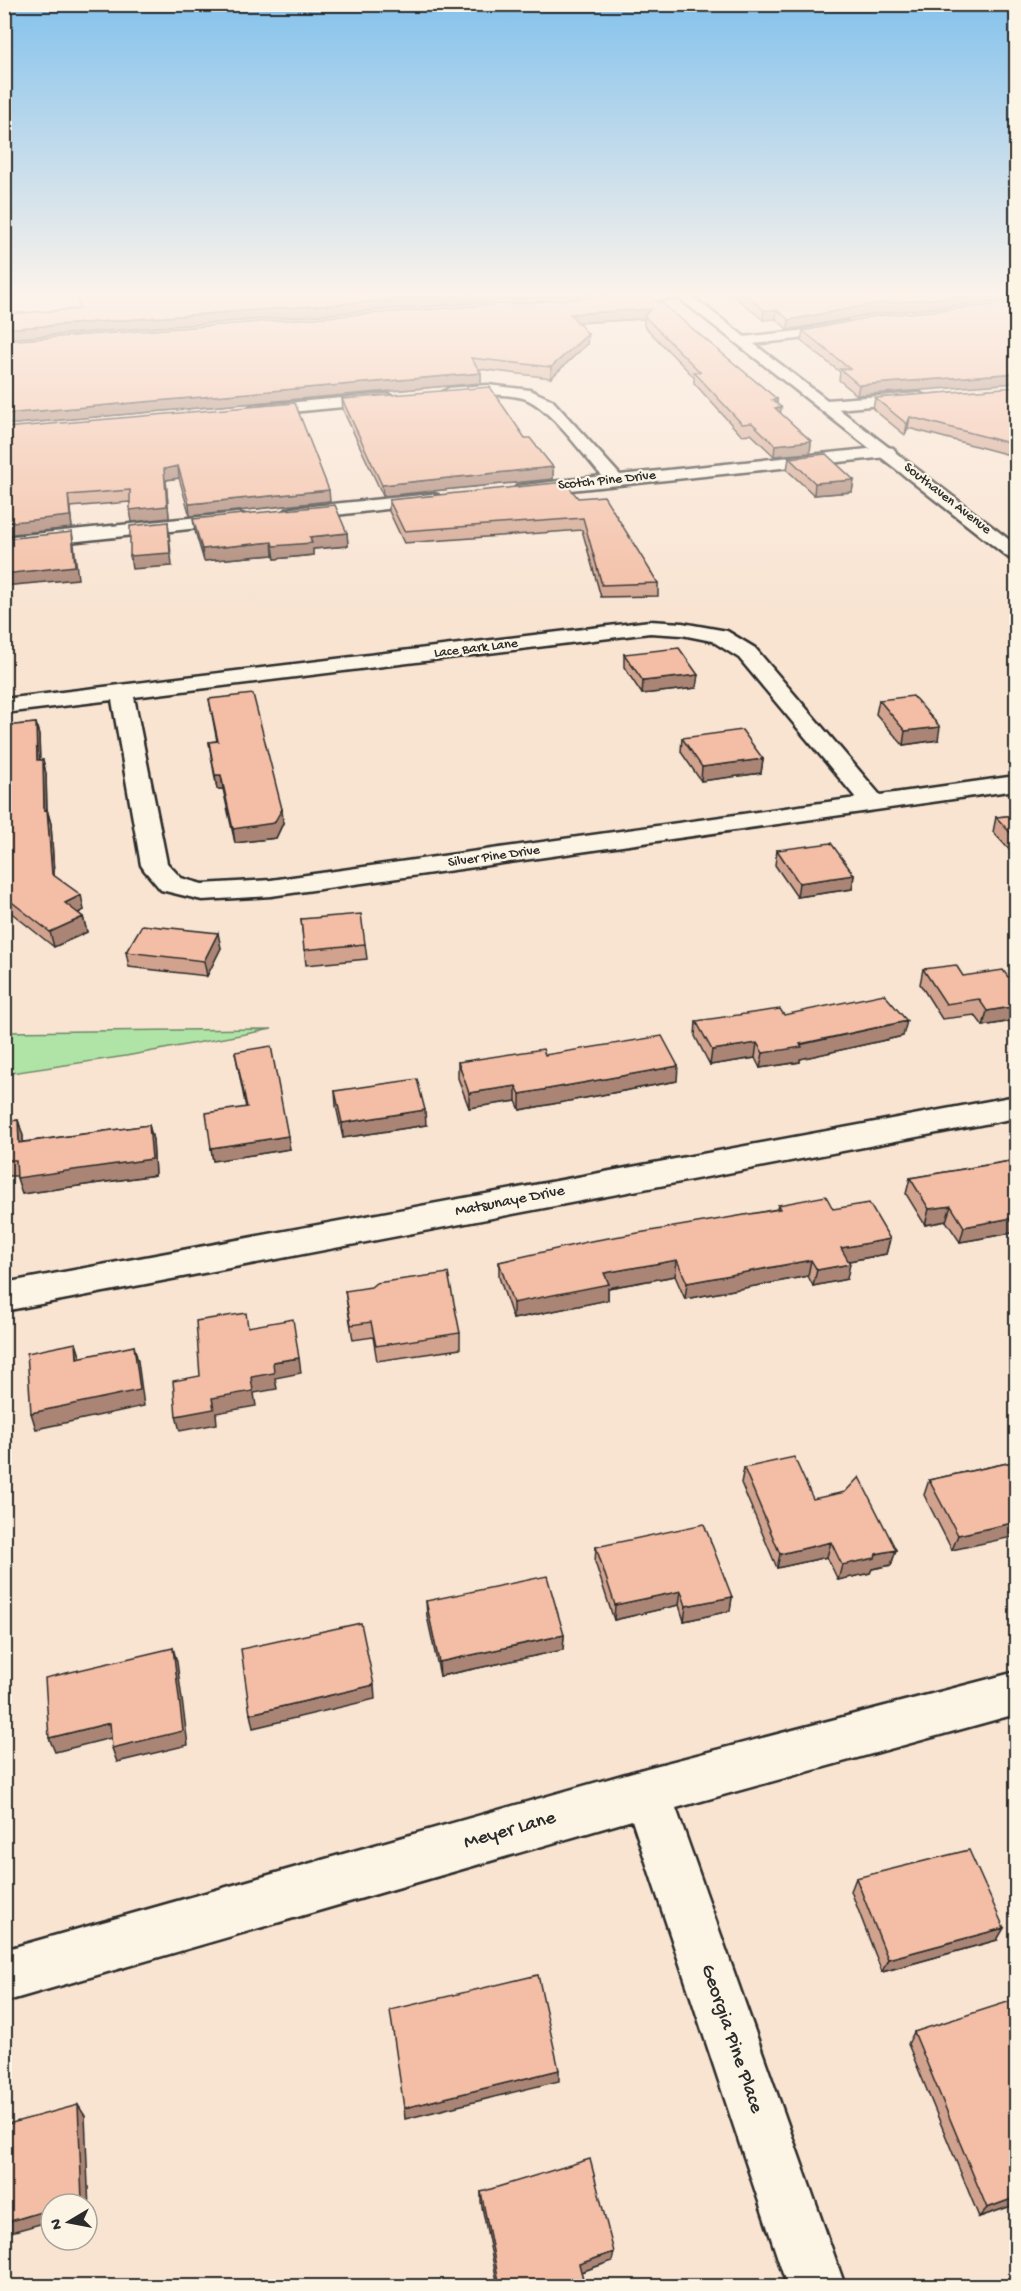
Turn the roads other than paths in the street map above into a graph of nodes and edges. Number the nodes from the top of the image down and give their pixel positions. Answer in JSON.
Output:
{"nodes":[{"id":1,"x":396,"y":398,"type":"edge"},
{"id":2,"x":536,"y":398,"type":"edge"},
{"id":3,"x":817,"y":398,"type":"edge"},
{"id":4,"x":910,"y":398,"type":"edge"},
{"id":5,"x":826,"y":405,"type":"junction"},
{"id":6,"x":240,"y":412,"type":"edge"},
{"id":7,"x":887,"y":452,"type":"junction"},
{"id":8,"x":615,"y":480,"type":"junction"},
{"id":9,"x":509,"y":491,"type":"edge"},
{"id":10,"x":451,"y":497,"type":"edge"},
{"id":11,"x":274,"y":515,"type":"edge"},
{"id":12,"x":251,"y":518,"type":"edge"},
{"id":13,"x":4,"y":543,"type":"edge"},
{"id":14,"x":1017,"y":554,"type":"edge"},
{"id":15,"x":122,"y":692,"type":"junction"},
{"id":16,"x":4,"y":706,"type":"edge"},
{"id":17,"x":1017,"y":783,"type":"edge"},
{"id":18,"x":874,"y":803,"type":"junction"},
{"id":19,"x":1017,"y":1107,"type":"edge"},
{"id":20,"x":4,"y":1297,"type":"edge"},
{"id":21,"x":1017,"y":1693,"type":"edge"},
{"id":22,"x":646,"y":1792,"type":"junction"},
{"id":23,"x":4,"y":1976,"type":"edge"},
{"id":24,"x":816,"y":2286,"type":"edge"}],
"edges":[{"from":1,"to":6,"type":"street"},
{"from":2,"to":8,"type":"street"},
{"from":3,"to":5,"type":"street","name":"Southaven Avenue"},
{"from":4,"to":5,"type":"street"},
{"from":5,"to":7,"type":"street","name":"Southaven Avenue"},
{"from":7,"to":8,"type":"street","name":"Scotch Pine Drive"},
{"from":7,"to":14,"type":"street","name":"Southaven Avenue"},
{"from":8,"to":9,"type":"street","name":"Scotch Pine Drive"},
{"from":10,"to":11,"type":"street"},
{"from":12,"to":13,"type":"street"},
{"from":15,"to":16,"type":"street","name":"Lace Bark Lane"},
{"from":15,"to":18,"type":"street","name":"Lace Bark Lane"},
{"from":15,"to":18,"type":"street","name":"Silver Pine Drive"},
{"from":17,"to":18,"type":"street","name":"Silver Pine Drive"},
{"from":19,"to":20,"type":"street","name":"Matsunaye Drive"},
{"from":21,"to":22,"type":"street","name":"Meyer Lane"},
{"from":22,"to":23,"type":"street","name":"Meyer Lane"},
{"from":22,"to":24,"type":"street","name":"Georgia Pine Place"}]}
